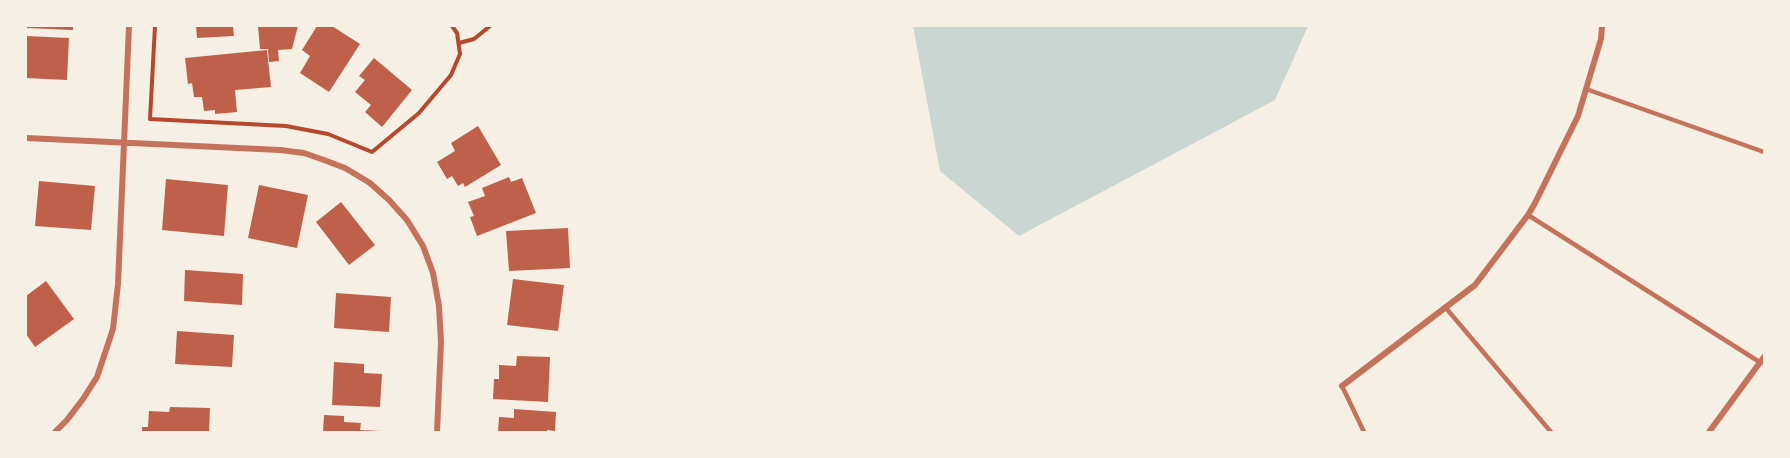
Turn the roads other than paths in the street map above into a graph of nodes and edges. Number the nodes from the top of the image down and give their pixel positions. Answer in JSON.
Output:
{"nodes":[{"id":1,"x":129,"y":26,"type":"edge"},
{"id":2,"x":1602,"y":26,"type":"edge"},
{"id":3,"x":1586,"y":89,"type":"junction"},
{"id":4,"x":26,"y":138,"type":"edge"},
{"id":5,"x":124,"y":143,"type":"junction"},
{"id":6,"x":1764,"y":152,"type":"edge"},
{"id":7,"x":1528,"y":215,"type":"junction"},
{"id":8,"x":1445,"y":307,"type":"junction"},
{"id":9,"x":1763,"y":360,"type":"edge"},
{"id":10,"x":1342,"y":386,"type":"joint"},
{"id":11,"x":56,"y":432,"type":"edge"},
{"id":12,"x":437,"y":432,"type":"edge"},
{"id":13,"x":1364,"y":432,"type":"edge"},
{"id":14,"x":1551,"y":432,"type":"edge"},
{"id":15,"x":1709,"y":432,"type":"edge"}],
"edges":[{"from":1,"to":5,"type":"street"},
{"from":2,"to":3,"type":"street"},
{"from":3,"to":6,"type":"lane"},
{"from":3,"to":7,"type":"street"},
{"from":4,"to":5,"type":"street"},
{"from":5,"to":11,"type":"street"},
{"from":5,"to":12,"type":"street"},
{"from":7,"to":8,"type":"street"},
{"from":7,"to":9,"type":"lane"},
{"from":8,"to":10,"type":"street"},
{"from":8,"to":14,"type":"lane"},
{"from":9,"to":15,"type":"street"},
{"from":10,"to":13,"type":"lane"}]}
